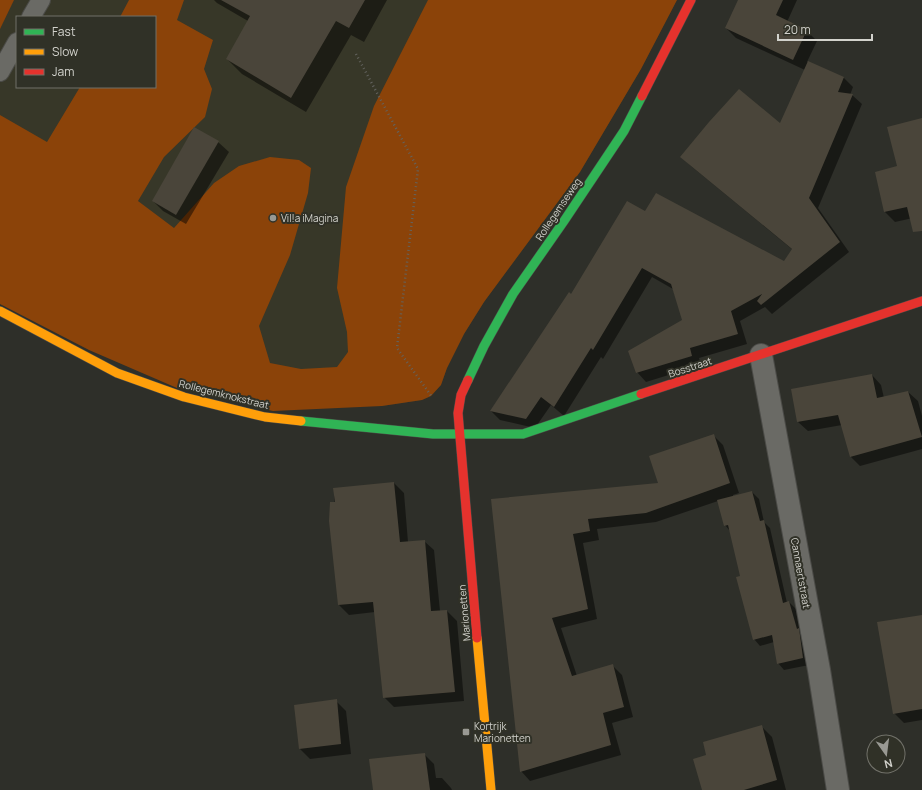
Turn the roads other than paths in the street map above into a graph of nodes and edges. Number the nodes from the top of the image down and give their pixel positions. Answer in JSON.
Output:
{"nodes":[{"id":1,"x":41,"y":0,"type":"edge"},
{"id":2,"x":691,"y":0,"type":"edge"},
{"id":3,"x":32,"y":16,"type":"edge"},
{"id":4,"x":16,"y":44,"type":"edge"},
{"id":5,"x":0,"y":72,"type":"edge"},
{"id":6,"x":922,"y":301,"type":"edge"},
{"id":7,"x":0,"y":311,"type":"edge"},
{"id":8,"x":761,"y":355,"type":"junction"},
{"id":9,"x":461,"y":434,"type":"junction"},
{"id":10,"x":491,"y":790,"type":"edge"},
{"id":11,"x":838,"y":790,"type":"edge"}],
"edges":[{"from":1,"to":3,"type":"lane"},
{"from":2,"to":9,"type":"street","name":"Rollegemseweg"},
{"from":4,"to":5,"type":"lane"},
{"from":6,"to":8,"type":"street","name":"Bosstraat"},
{"from":7,"to":9,"type":"street","name":"Rollegemknokstraat"},
{"from":8,"to":9,"type":"street","name":"Bosstraat"},
{"from":8,"to":11,"type":"street","name":"Cannaertstraat"},
{"from":9,"to":10,"type":"street","name":"Marionetten"}]}
